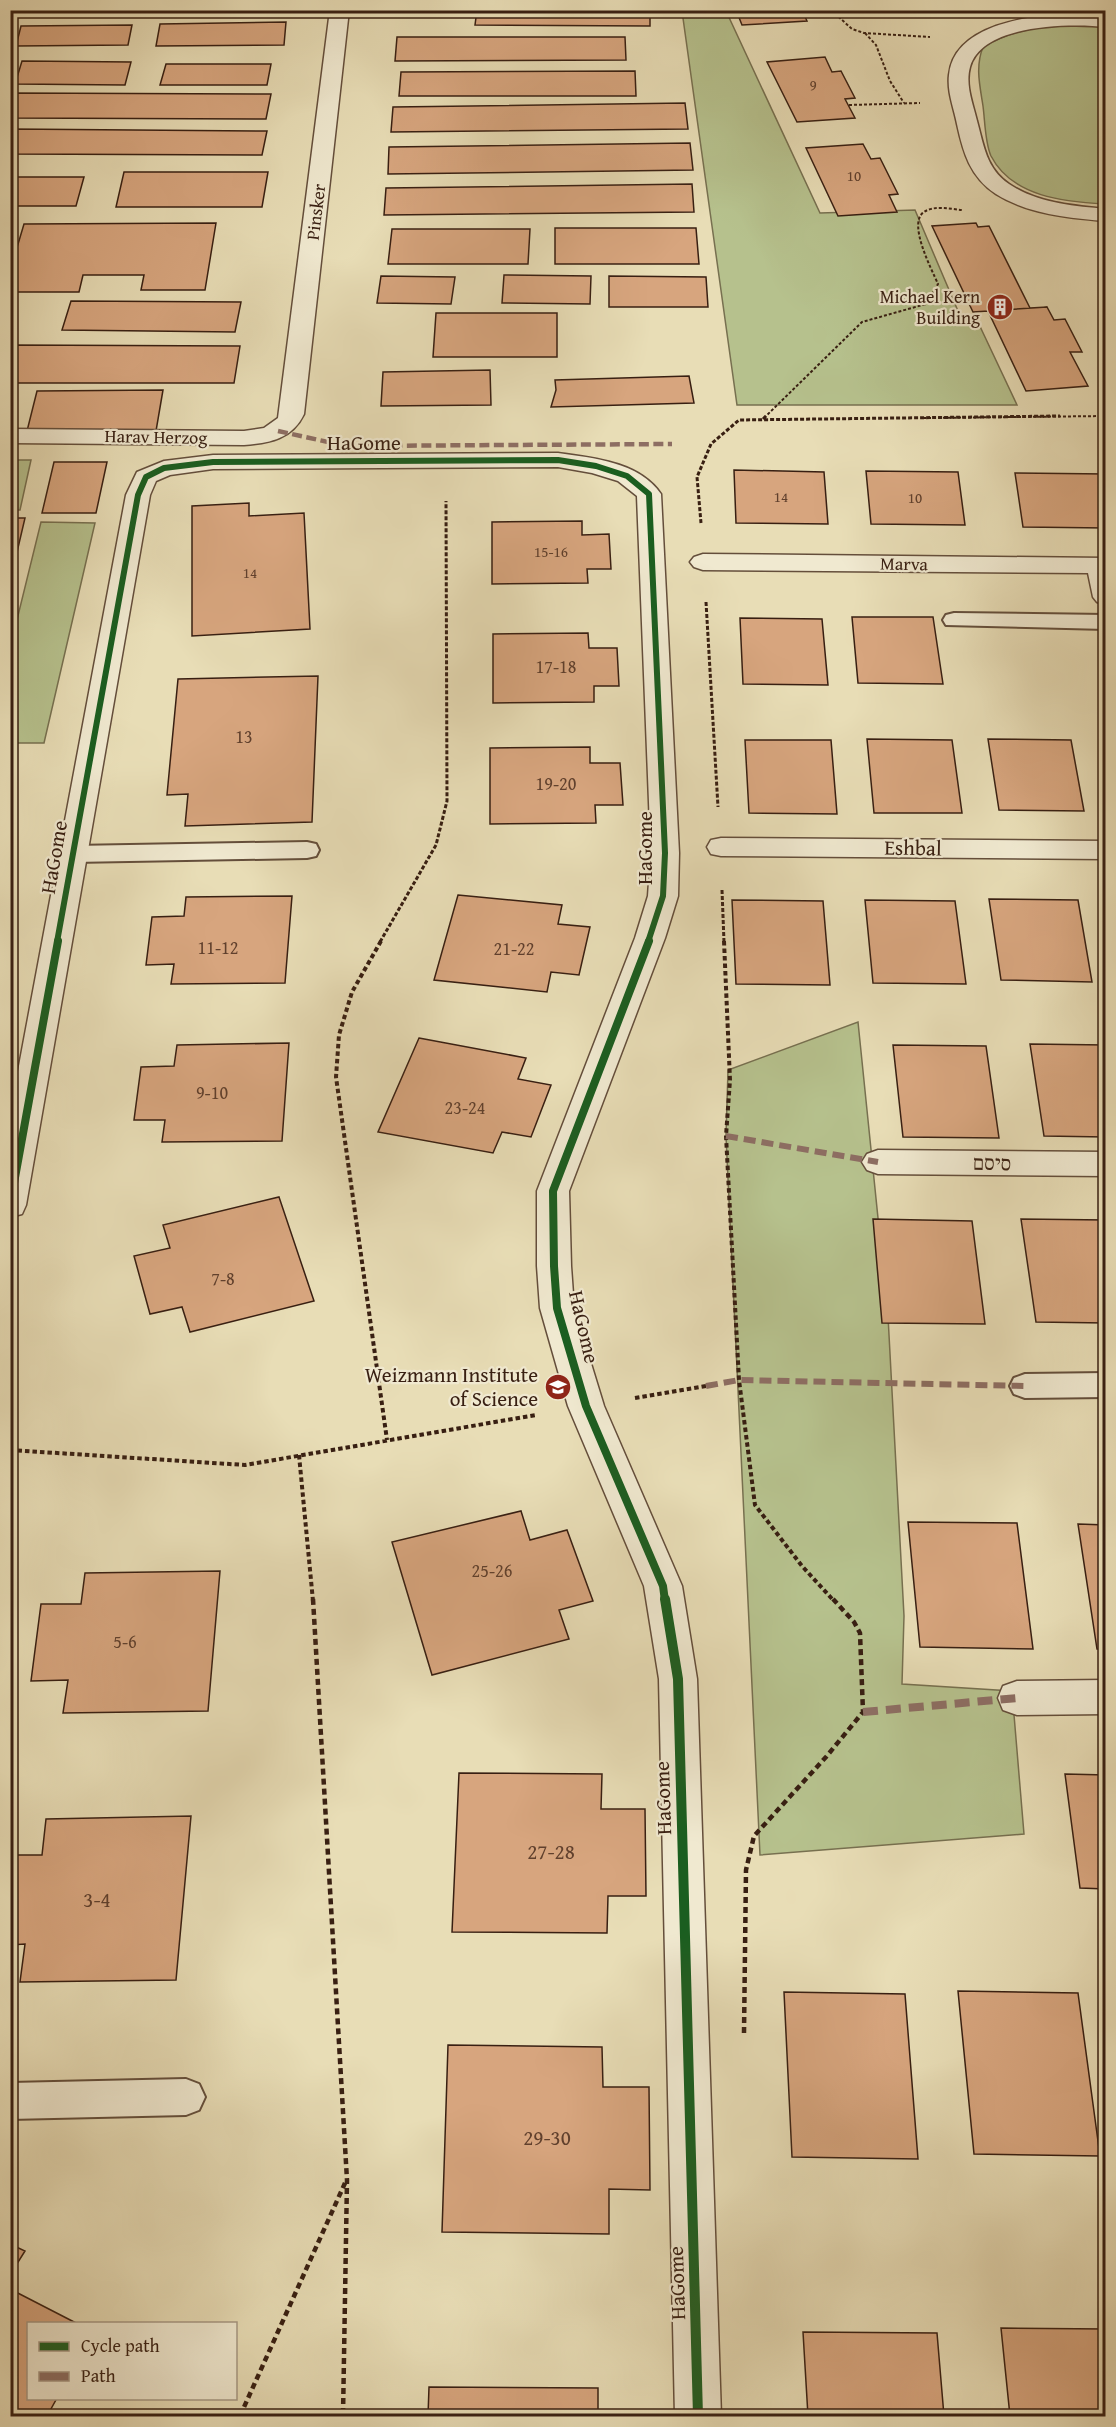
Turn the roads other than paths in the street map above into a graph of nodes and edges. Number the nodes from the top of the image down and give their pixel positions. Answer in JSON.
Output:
{"nodes":[{"id":1,"x":340,"y":10,"type":"edge"},
{"id":2,"x":1106,"y":21,"type":"edge"},
{"id":3,"x":1106,"y":215,"type":"edge"},
{"id":4,"x":292,"y":414,"type":"joint"},
{"id":5,"x":10,"y":436,"type":"edge"},
{"id":6,"x":703,"y":562,"type":"road end"},
{"id":7,"x":1102,"y":566,"type":"edge"},
{"id":8,"x":1106,"y":597,"type":"edge"},
{"id":9,"x":954,"y":620,"type":"dead end"},
{"id":10,"x":1106,"y":622,"type":"edge"},
{"id":11,"x":720,"y":847,"type":"road end"},
{"id":12,"x":307,"y":850,"type":"dead end"},
{"id":13,"x":1106,"y":850,"type":"edge"},
{"id":14,"x":73,"y":854,"type":"junction"},
{"id":15,"x":878,"y":1162,"type":"dead end"},
{"id":16,"x":1106,"y":1164,"type":"edge"},
{"id":17,"x":10,"y":1205,"type":"edge"},
{"id":18,"x":1106,"y":1385,"type":"edge"},
{"id":19,"x":1025,"y":1386,"type":"dead end"},
{"id":20,"x":1106,"y":1696,"type":"edge"},
{"id":21,"x":1017,"y":1698,"type":"dead end"},
{"id":22,"x":186,"y":2097,"type":"dead end"},
{"id":23,"x":10,"y":2101,"type":"edge"},
{"id":24,"x":698,"y":2416,"type":"edge"}],
"edges":[{"from":1,"to":4,"type":"street","name":"Pinsker"},
{"from":2,"to":3,"type":"street"},
{"from":4,"to":5,"type":"street","name":"Harav Herzog"},
{"from":6,"to":7,"type":"street","name":"Marva"},
{"from":7,"to":8,"type":"street"},
{"from":9,"to":10,"type":"lane"},
{"from":11,"to":13,"type":"street","name":"Eshbal"},
{"from":12,"to":14,"type":"lane"},
{"from":14,"to":17,"type":"street","name":"HaGome"},
{"from":14,"to":24,"type":"street","name":"HaGome"},
{"from":15,"to":16,"type":"street","name":"סיסם"},
{"from":18,"to":19,"type":"lane"},
{"from":20,"to":21,"type":"street"},
{"from":22,"to":23,"type":"lane"}]}
